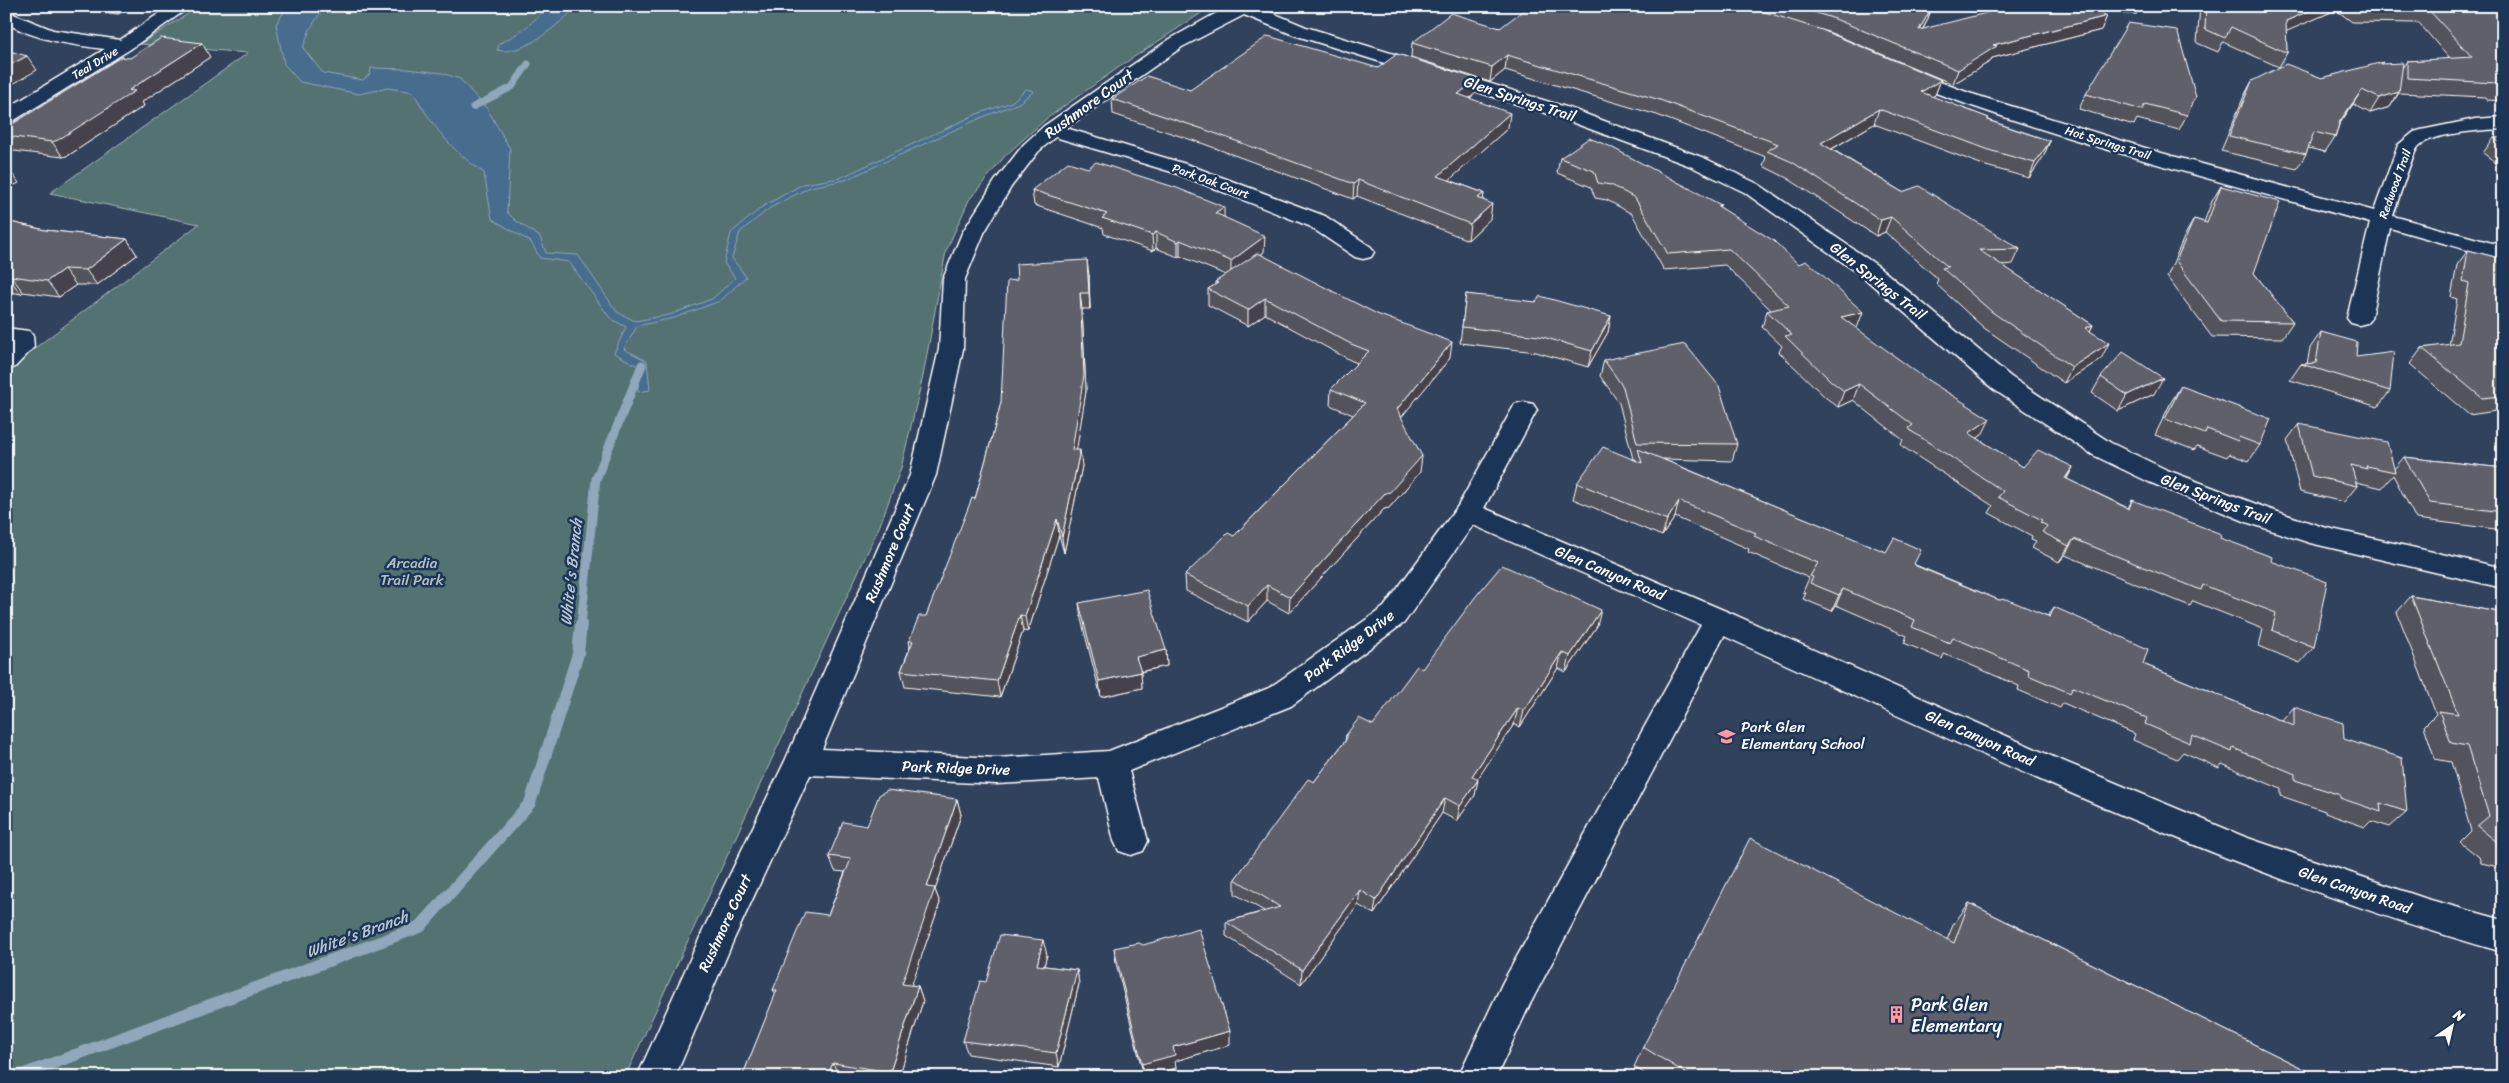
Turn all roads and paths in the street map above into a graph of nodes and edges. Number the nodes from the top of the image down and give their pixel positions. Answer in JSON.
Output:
{"nodes":[{"id":1,"x":182,"y":6,"type":"edge"},
{"id":2,"x":1242,"y":7,"type":"edge"},
{"id":3,"x":6,"y":16,"type":"edge"},
{"id":4,"x":123,"y":46,"type":"junction"},
{"id":5,"x":1885,"y":65,"type":"edge"},
{"id":6,"x":6,"y":117,"type":"edge"},
{"id":7,"x":2503,"y":123,"type":"edge"},
{"id":8,"x":1051,"y":130,"type":"junction"},
{"id":9,"x":2381,"y":220,"type":"junction"},
{"id":10,"x":1363,"y":252,"type":"dead end"},
{"id":11,"x":2503,"y":253,"type":"edge"},
{"id":12,"x":2358,"y":318,"type":"dead end"},
{"id":13,"x":6,"y":334,"type":"edge"},
{"id":14,"x":6,"y":362,"type":"edge"},
{"id":15,"x":1524,"y":410,"type":"dead end"},
{"id":16,"x":1468,"y":512,"type":"junction"},
{"id":17,"x":2503,"y":578,"type":"edge"},
{"id":18,"x":1718,"y":620,"type":"junction"},
{"id":19,"x":801,"y":761,"type":"junction"},
{"id":20,"x":1111,"y":764,"type":"junction"},
{"id":21,"x":1131,"y":841,"type":"dead end"},
{"id":22,"x":2503,"y":936,"type":"edge"},
{"id":23,"x":656,"y":1077,"type":"edge"},
{"id":24,"x":1477,"y":1077,"type":"edge"}],
"edges":[{"from":1,"to":4,"type":"street","name":"Teal Drive"},
{"from":2,"to":8,"type":"street","name":"Rushmore Court"},
{"from":2,"to":17,"type":"street","name":"Glen Springs Trail"},
{"from":3,"to":4,"type":"street"},
{"from":4,"to":6,"type":"street","name":"Teal Drive"},
{"from":5,"to":9,"type":"street","name":"Hot Springs Trail"},
{"from":7,"to":9,"type":"street","name":"Redwood Trail"},
{"from":8,"to":10,"type":"street","name":"Park Oak Court"},
{"from":8,"to":19,"type":"street","name":"Rushmore Court"},
{"from":9,"to":11,"type":"street","name":"Hot Springs Trail"},
{"from":9,"to":12,"type":"street","name":"Redwood Trail"},
{"from":13,"to":14,"type":"street"},
{"from":15,"to":16,"type":"street","name":"Park Ridge Drive"},
{"from":16,"to":18,"type":"street","name":"Glen Canyon Road"},
{"from":16,"to":20,"type":"street","name":"Park Ridge Drive"},
{"from":18,"to":22,"type":"street","name":"Glen Canyon Road"},
{"from":18,"to":24,"type":"street"},
{"from":19,"to":20,"type":"street","name":"Park Ridge Drive"},
{"from":19,"to":23,"type":"street","name":"Rushmore Court"},
{"from":20,"to":21,"type":"street"}]}
